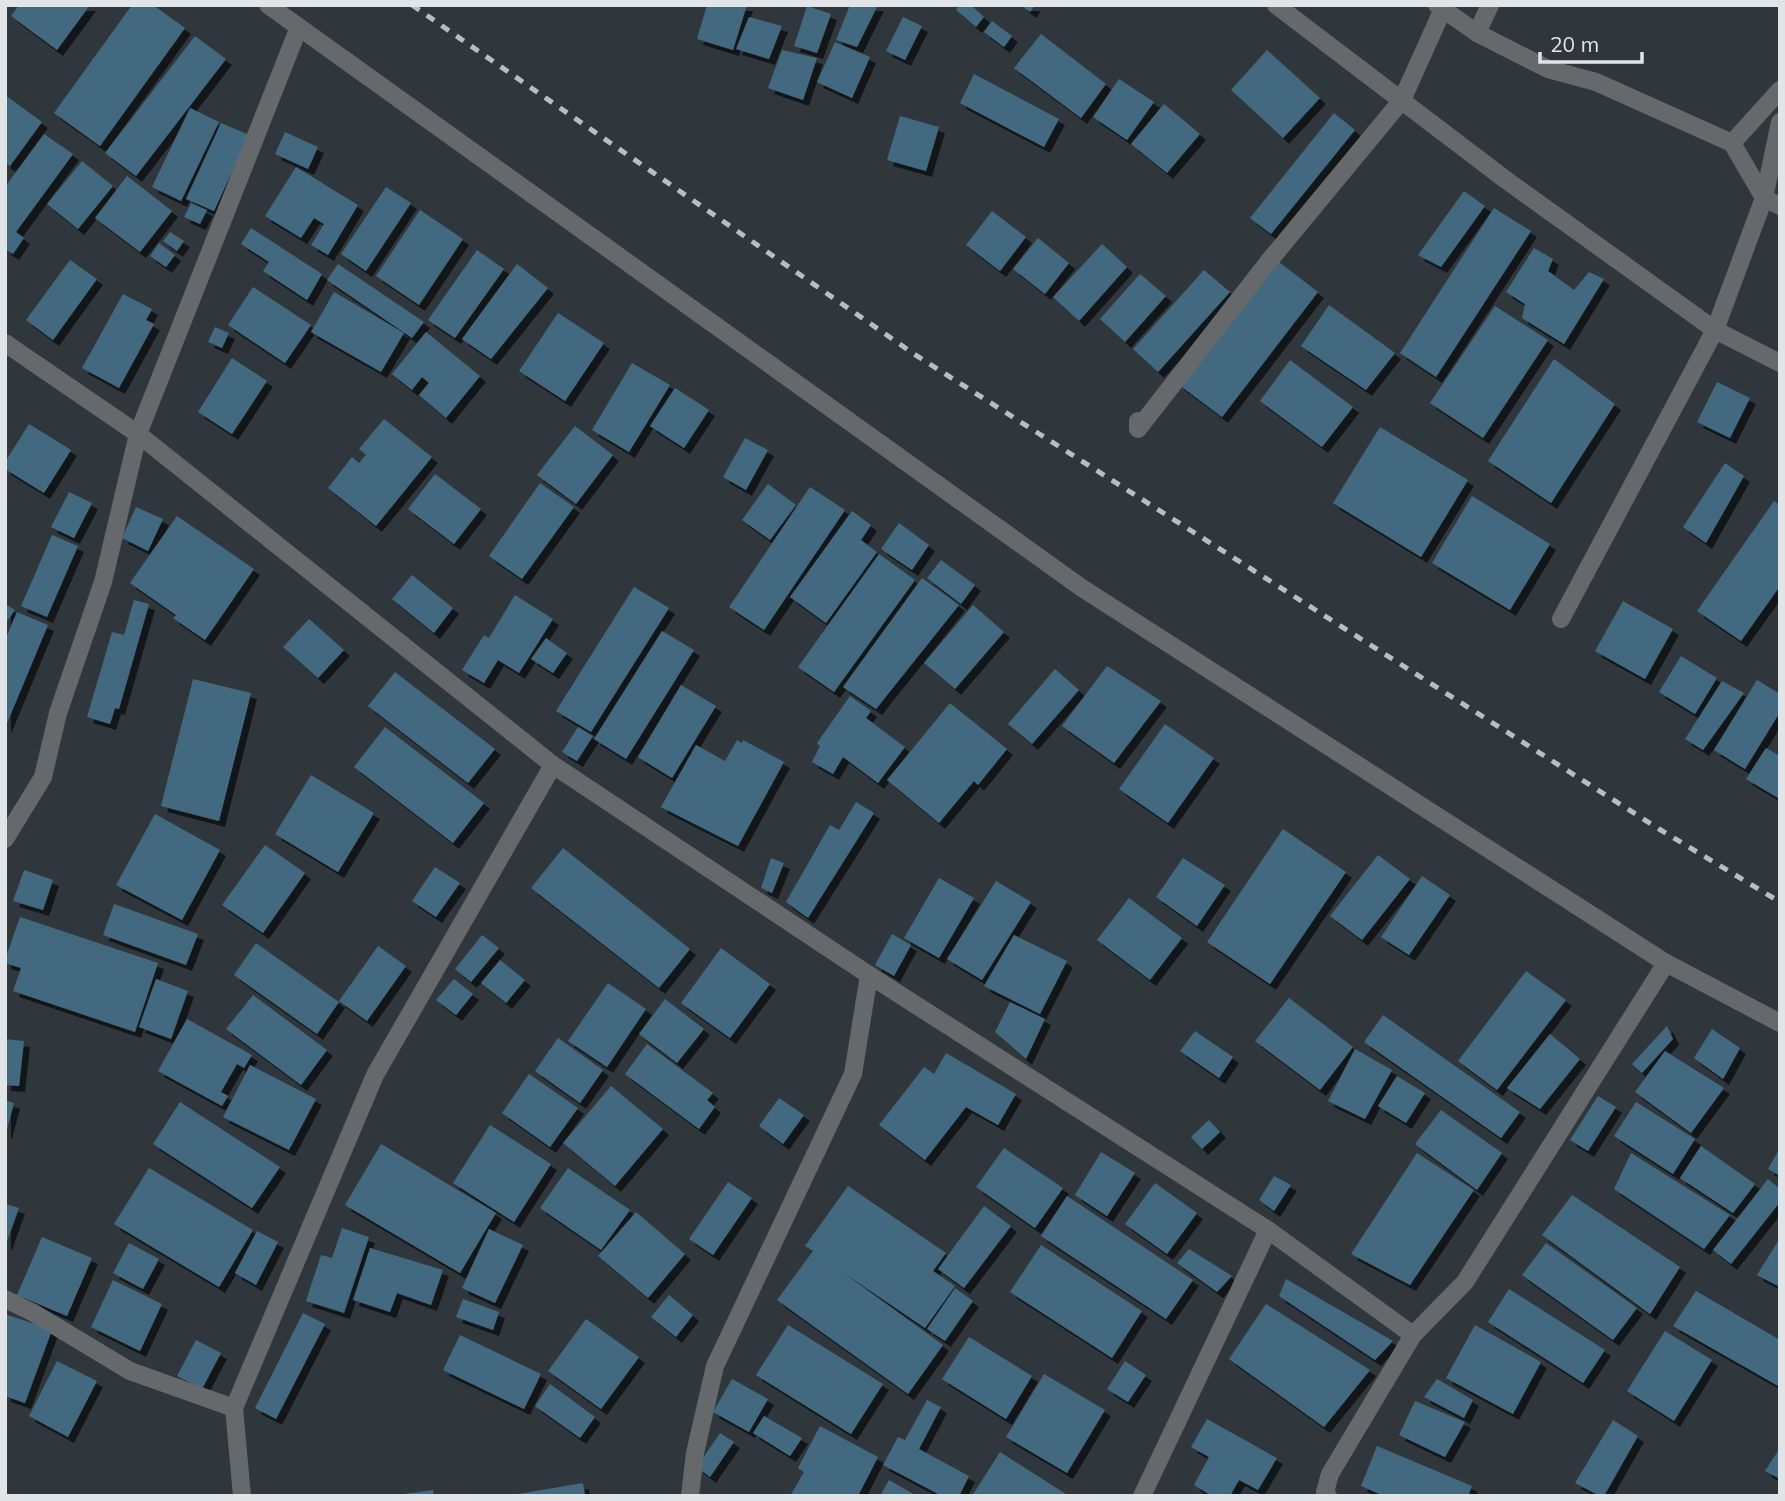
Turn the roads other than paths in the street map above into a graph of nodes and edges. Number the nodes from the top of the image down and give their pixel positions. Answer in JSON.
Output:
{"nodes":[{"id":1,"x":268,"y":5,"type":"edge"},
{"id":2,"x":1276,"y":5,"type":"edge"},
{"id":3,"x":1490,"y":5,"type":"edge"},
{"id":4,"x":1440,"y":7,"type":"edge"},
{"id":5,"x":299,"y":27,"type":"junction"},
{"id":6,"x":1478,"y":33,"type":"junction"},
{"id":7,"x":1780,"y":90,"type":"edge"},
{"id":8,"x":1402,"y":100,"type":"junction"},
{"id":9,"x":1780,"y":122,"type":"edge"},
{"id":10,"x":1732,"y":143,"type":"junction"},
{"id":11,"x":1772,"y":202,"type":"edge"},
{"id":12,"x":1715,"y":330,"type":"junction"},
{"id":13,"x":5,"y":343,"type":"edge"},
{"id":14,"x":1780,"y":363,"type":"edge"},
{"id":15,"x":1138,"y":421,"type":"dead end"},
{"id":16,"x":138,"y":434,"type":"junction"},
{"id":17,"x":1561,"y":620,"type":"dead end"},
{"id":18,"x":553,"y":765,"type":"junction"},
{"id":19,"x":5,"y":839,"type":"edge"},
{"id":20,"x":1666,"y":963,"type":"junction"},
{"id":21,"x":869,"y":975,"type":"junction"},
{"id":22,"x":1780,"y":1023,"type":"edge"},
{"id":23,"x":1268,"y":1230,"type":"junction"},
{"id":24,"x":5,"y":1299,"type":"edge"},
{"id":25,"x":1413,"y":1335,"type":"junction"},
{"id":26,"x":234,"y":1408,"type":"junction"},
{"id":27,"x":242,"y":1496,"type":"edge"},
{"id":28,"x":690,"y":1496,"type":"edge"},
{"id":29,"x":1142,"y":1496,"type":"edge"},
{"id":30,"x":1328,"y":1496,"type":"edge"}],
"edges":[{"from":1,"to":5,"type":"street"},
{"from":2,"to":8,"type":"street"},
{"from":3,"to":6,"type":"street"},
{"from":4,"to":6,"type":"street"},
{"from":4,"to":8,"type":"street"},
{"from":5,"to":16,"type":"street"},
{"from":5,"to":20,"type":"street"},
{"from":6,"to":10,"type":"street"},
{"from":7,"to":10,"type":"street"},
{"from":8,"to":12,"type":"street"},
{"from":8,"to":15,"type":"street"},
{"from":9,"to":11,"type":"street"},
{"from":10,"to":11,"type":"street"},
{"from":11,"to":12,"type":"street"},
{"from":12,"to":14,"type":"street"},
{"from":12,"to":17,"type":"street"},
{"from":13,"to":16,"type":"street"},
{"from":16,"to":18,"type":"street"},
{"from":16,"to":19,"type":"street"},
{"from":18,"to":21,"type":"street"},
{"from":18,"to":26,"type":"street"},
{"from":20,"to":22,"type":"street"},
{"from":20,"to":25,"type":"street"},
{"from":21,"to":23,"type":"street"},
{"from":21,"to":28,"type":"street"},
{"from":23,"to":25,"type":"street"},
{"from":23,"to":29,"type":"street"},
{"from":24,"to":26,"type":"street"},
{"from":25,"to":30,"type":"street"},
{"from":26,"to":27,"type":"street"}]}
